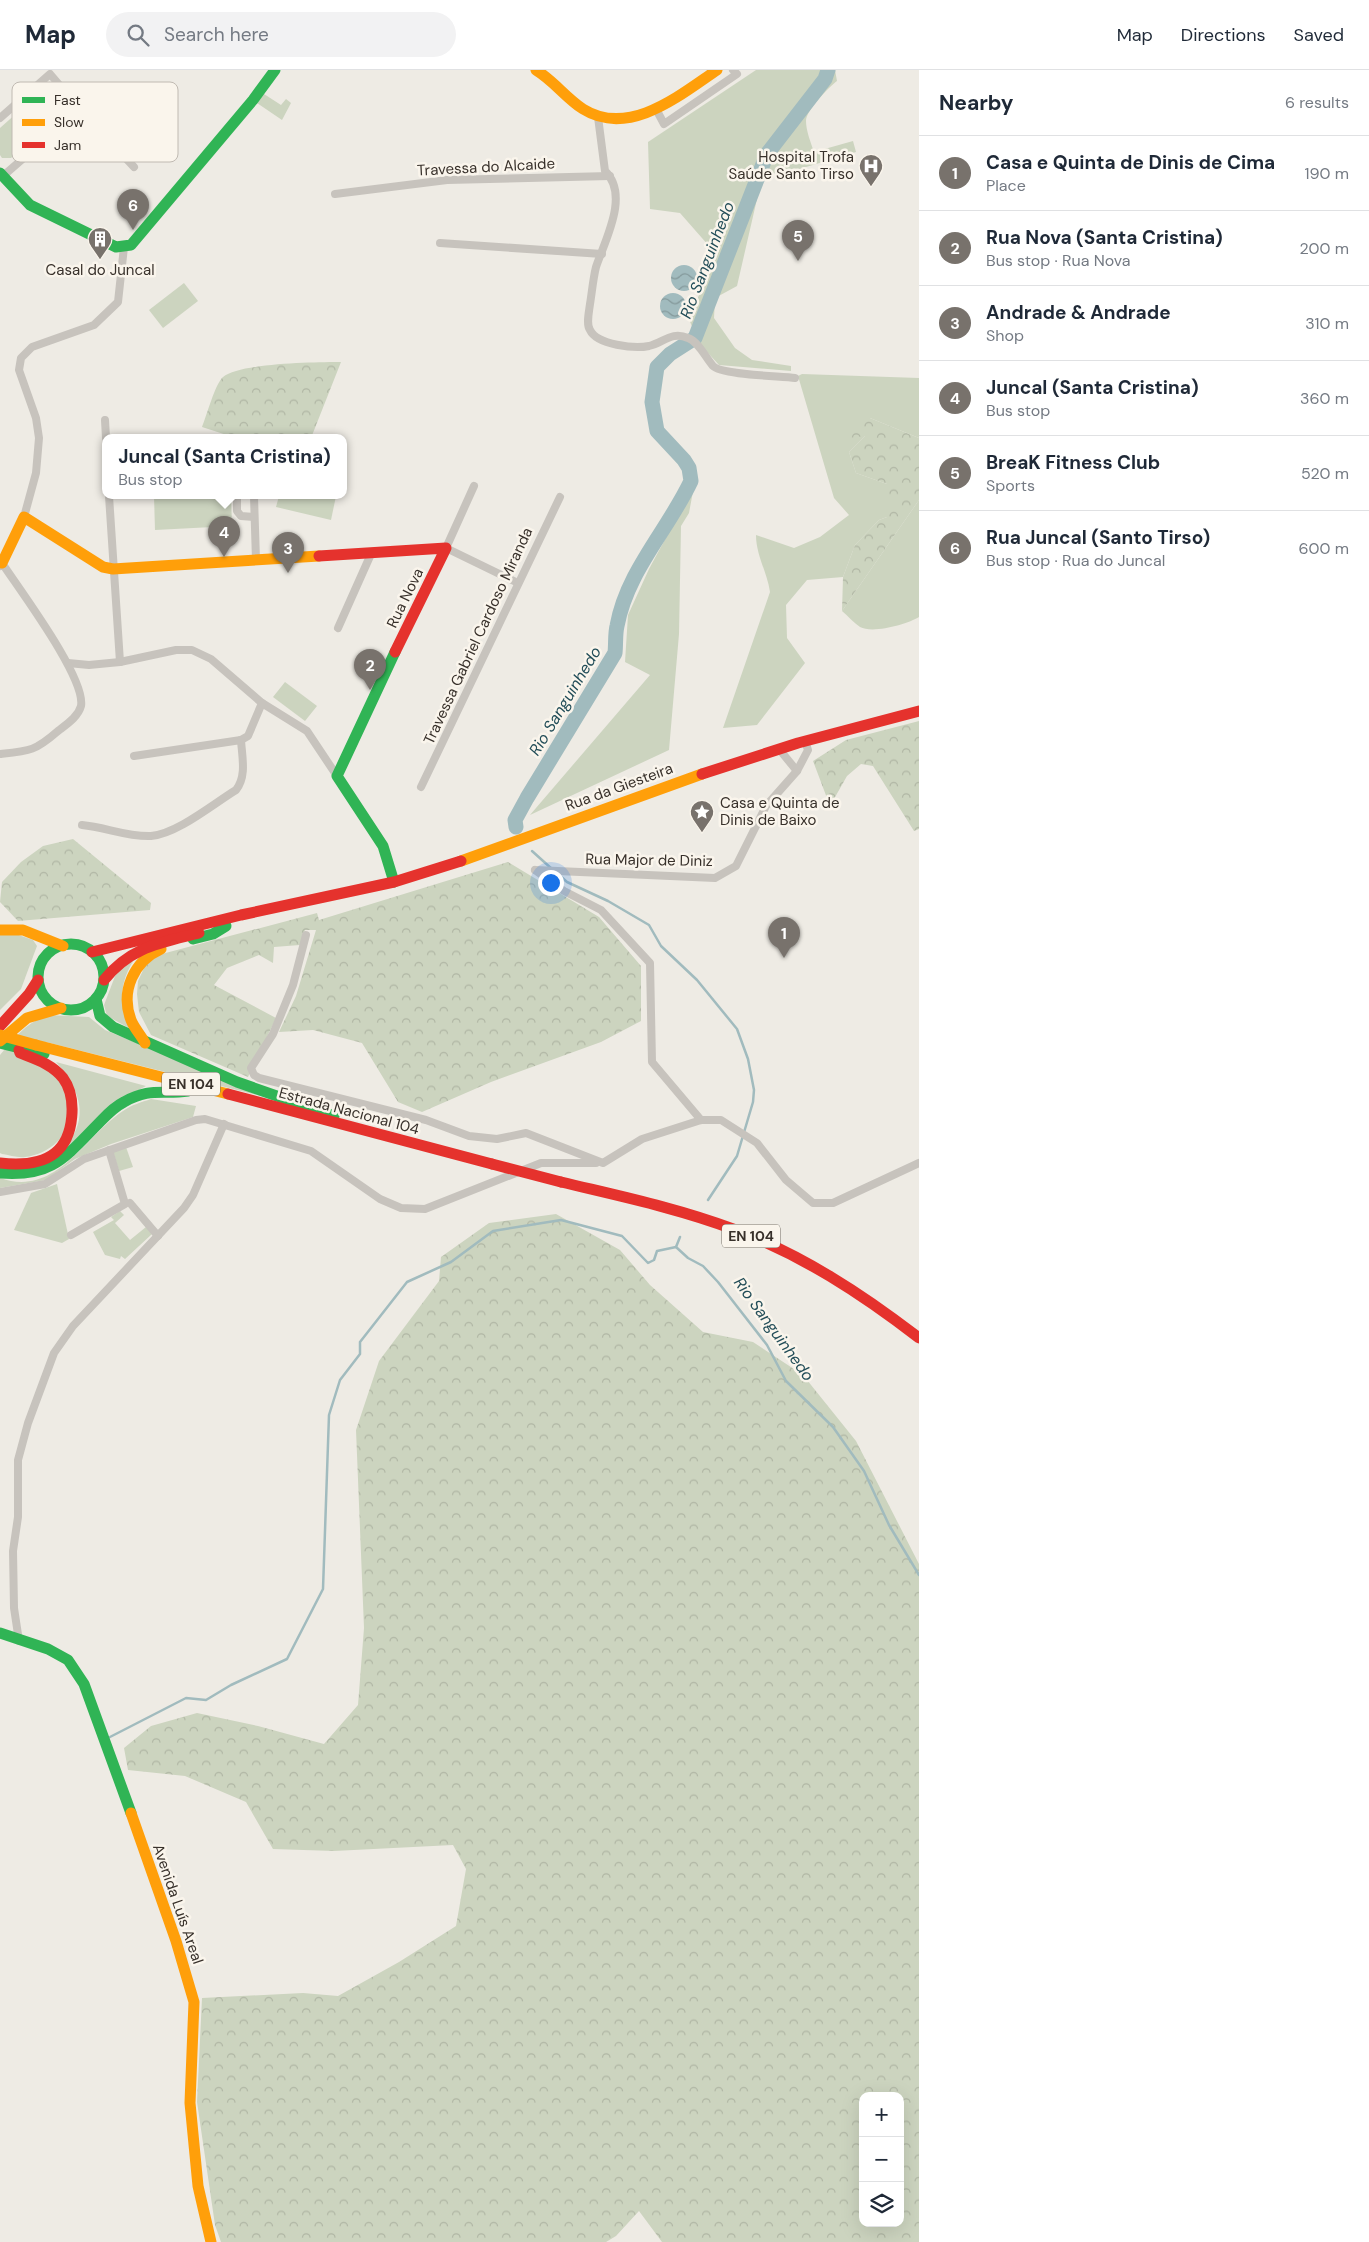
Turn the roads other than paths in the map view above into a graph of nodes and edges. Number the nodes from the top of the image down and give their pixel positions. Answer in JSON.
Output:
{"nodes":[{"id":1,"x":275,"y":70,"type":"edge"},
{"id":2,"x":536,"y":70,"type":"edge"},
{"id":3,"x":715,"y":70,"type":"edge"},
{"id":4,"x":733,"y":70,"type":"edge"},
{"id":5,"x":52,"y":72,"type":"edge"},
{"id":6,"x":41,"y":82,"type":"edge"},
{"id":7,"x":60,"y":82,"type":"edge"},
{"id":8,"x":12,"y":107,"type":"edge"},
{"id":9,"x":656,"y":109,"type":"junction"},
{"id":10,"x":598,"y":117,"type":"junction"},
{"id":11,"x":0,"y":118,"type":"edge"},
{"id":12,"x":17,"y":162,"type":"edge"},
{"id":13,"x":129,"y":162,"type":"edge"},
{"id":14,"x":134,"y":167,"type":"dead end"},
{"id":15,"x":1,"y":175,"type":"edge"},
{"id":16,"x":610,"y":176,"type":"junction"},
{"id":17,"x":335,"y":194,"type":"dead end"},
{"id":18,"x":440,"y":243,"type":"dead end"},
{"id":19,"x":124,"y":247,"type":"junction"},
{"id":20,"x":602,"y":254,"type":"junction"},
{"id":21,"x":795,"y":378,"type":"dead end"},
{"id":22,"x":105,"y":420,"type":"dead end"},
{"id":23,"x":106,"y":434,"type":"edge"},
{"id":24,"x":474,"y":486,"type":"dead end"},
{"id":25,"x":560,"y":497,"type":"dead end"},
{"id":26,"x":109,"y":499,"type":"edge"},
{"id":27,"x":236,"y":499,"type":"edge"},
{"id":28,"x":254,"y":499,"type":"edge"},
{"id":29,"x":24,"y":516,"type":"junction"},
{"id":30,"x":254,"y":517,"type":"junction"},
{"id":31,"x":446,"y":548,"type":"junction"},
{"id":32,"x":371,"y":554,"type":"junction"},
{"id":33,"x":256,"y":560,"type":"junction"},
{"id":34,"x":1,"y":564,"type":"edge"},
{"id":35,"x":113,"y":569,"type":"junction"},
{"id":36,"x":518,"y":583,"type":"junction"},
{"id":37,"x":338,"y":628,"type":"dead end"},
{"id":38,"x":120,"y":662,"type":"junction"},
{"id":39,"x":68,"y":663,"type":"junction"},
{"id":40,"x":262,"y":703,"type":"junction"},
{"id":41,"x":919,"y":711,"type":"edge"},
{"id":42,"x":241,"y":740,"type":"junction"},
{"id":43,"x":805,"y":741,"type":"junction"},
{"id":44,"x":780,"y":749,"type":"junction"},
{"id":45,"x":0,"y":754,"type":"edge"},
{"id":46,"x":134,"y":756,"type":"dead end"},
{"id":47,"x":797,"y":771,"type":"junction"},
{"id":48,"x":337,"y":776,"type":"junction"},
{"id":49,"x":421,"y":788,"type":"dead end"},
{"id":50,"x":82,"y":825,"type":"dead end"},
{"id":51,"x":394,"y":882,"type":"junction"},
{"id":52,"x":331,"y":896,"type":"junction"},
{"id":53,"x":226,"y":926,"type":"junction"},
{"id":54,"x":0,"y":930,"type":"edge"},
{"id":55,"x":306,"y":935,"type":"dead end"},
{"id":56,"x":62,"y":946,"type":"junction"},
{"id":57,"x":92,"y":952,"type":"junction"},
{"id":58,"x":38,"y":980,"type":"junction"},
{"id":59,"x":104,"y":980,"type":"junction"},
{"id":60,"x":96,"y":999,"type":"junction"},
{"id":61,"x":61,"y":1008,"type":"junction"},
{"id":62,"x":0,"y":1026,"type":"edge"},
{"id":63,"x":0,"y":1035,"type":"edge"},
{"id":64,"x":0,"y":1042,"type":"edge"},
{"id":65,"x":145,"y":1042,"type":"junction"},
{"id":66,"x":18,"y":1048,"type":"junction"},
{"id":67,"x":188,"y":1091,"type":"junction"},
{"id":68,"x":701,"y":1120,"type":"junction"},
{"id":69,"x":224,"y":1124,"type":"junction"},
{"id":70,"x":345,"y":1124,"type":"junction"},
{"id":71,"x":433,"y":1149,"type":"junction"},
{"id":72,"x":109,"y":1150,"type":"junction"},
{"id":73,"x":0,"y":1163,"type":"edge"},
{"id":74,"x":603,"y":1163,"type":"junction"},
{"id":75,"x":919,"y":1164,"type":"edge"},
{"id":76,"x":0,"y":1173,"type":"edge"},
{"id":77,"x":0,"y":1192,"type":"edge"},
{"id":78,"x":139,"y":1200,"type":"dead end"},
{"id":79,"x":128,"y":1204,"type":"junction"},
{"id":80,"x":70,"y":1235,"type":"dead end"},
{"id":81,"x":158,"y":1236,"type":"junction"},
{"id":82,"x":919,"y":1338,"type":"edge"},
{"id":83,"x":0,"y":1633,"type":"edge"},
{"id":84,"x":19,"y":1640,"type":"junction"},
{"id":85,"x":211,"y":2242,"type":"edge"}],
"edges":[{"from":1,"to":19,"type":"main road"},
{"from":2,"to":10,"type":"main road"},
{"from":3,"to":9,"type":"main road"},
{"from":4,"to":9,"type":"street"},
{"from":5,"to":6,"type":"street"},
{"from":5,"to":7,"type":"street"},
{"from":8,"to":11,"type":"street"},
{"from":9,"to":10,"type":"main road"},
{"from":10,"to":16,"type":"street"},
{"from":12,"to":15,"type":"street"},
{"from":13,"to":14,"type":"street"},
{"from":15,"to":19,"type":"main road"},
{"from":16,"to":17,"type":"street","name":"Travessa do Alcaide"},
{"from":16,"to":20,"type":"street"},
{"from":18,"to":20,"type":"street"},
{"from":19,"to":29,"type":"street"},
{"from":20,"to":21,"type":"street"},
{"from":22,"to":23,"type":"street"},
{"from":24,"to":31,"type":"street","name":"Rua Nova"},
{"from":25,"to":36,"type":"street","name":"Travessa Gabriel Cardoso Miranda"},
{"from":26,"to":35,"type":"street"},
{"from":27,"to":30,"type":"street"},
{"from":28,"to":30,"type":"street"},
{"from":29,"to":34,"type":"main road"},
{"from":29,"to":35,"type":"main road"},
{"from":30,"to":33,"type":"street"},
{"from":31,"to":32,"type":"main road"},
{"from":31,"to":36,"type":"street"},
{"from":31,"to":48,"type":"main road","name":"Rua Nova"},
{"from":32,"to":33,"type":"main road"},
{"from":32,"to":37,"type":"street"},
{"from":33,"to":35,"type":"main road"},
{"from":34,"to":39,"type":"street"},
{"from":35,"to":38,"type":"street"},
{"from":36,"to":49,"type":"street","name":"Travessa Gabriel Cardoso Miranda"},
{"from":38,"to":39,"type":"street"},
{"from":38,"to":40,"type":"street"},
{"from":39,"to":45,"type":"street"},
{"from":40,"to":42,"type":"street"},
{"from":40,"to":48,"type":"street"},
{"from":41,"to":43,"type":"main road","name":"Rua da Giesteira"},
{"from":42,"to":46,"type":"street"},
{"from":42,"to":50,"type":"street"},
{"from":43,"to":44,"type":"main road","name":"Rua da Giesteira"},
{"from":43,"to":47,"type":"street","name":"Rua Major de Diniz"},
{"from":44,"to":47,"type":"street"},
{"from":44,"to":51,"type":"main road","name":"Rua da Giesteira"},
{"from":47,"to":68,"type":"street","name":"Rua Major de Diniz"},
{"from":48,"to":51,"type":"main road"},
{"from":51,"to":52,"type":"main road","name":"Rua da Giesteira"},
{"from":52,"to":53,"type":"main road"},
{"from":52,"to":57,"type":"main road"},
{"from":53,"to":59,"type":"main road"},
{"from":53,"to":65,"type":"main road"},
{"from":54,"to":56,"type":"main road"},
{"from":55,"to":74,"type":"street"},
{"from":56,"to":57,"type":"main road"},
{"from":56,"to":58,"type":"main road"},
{"from":57,"to":59,"type":"main road"},
{"from":58,"to":61,"type":"main road"},
{"from":58,"to":62,"type":"main road"},
{"from":59,"to":60,"type":"main road"},
{"from":60,"to":61,"type":"main road"},
{"from":60,"to":65,"type":"main road"},
{"from":61,"to":64,"type":"main road"},
{"from":63,"to":70,"type":"main road","name":"Estrada Nacional 104","number":"EN 104","bridge":true},
{"from":64,"to":66,"type":"main road","name":"Estrada Nacional 104","number":"EN 104"},
{"from":65,"to":70,"type":"main road"},
{"from":66,"to":67,"type":"main road","name":"Estrada Nacional 104","number":"EN 104"},
{"from":66,"to":73,"type":"main road"},
{"from":67,"to":71,"type":"main road","name":"Estrada Nacional 104","number":"EN 104"},
{"from":67,"to":76,"type":"main road"},
{"from":68,"to":74,"type":"street"},
{"from":68,"to":75,"type":"street"},
{"from":69,"to":72,"type":"street"},
{"from":69,"to":74,"type":"street"},
{"from":69,"to":81,"type":"street"},
{"from":70,"to":71,"type":"main road","name":"Estrada Nacional 104","number":"EN 104"},
{"from":71,"to":82,"type":"main road","number":"EN 104","bridge":true},
{"from":72,"to":77,"type":"street"},
{"from":72,"to":79,"type":"street"},
{"from":78,"to":79,"type":"street"},
{"from":79,"to":80,"type":"street"},
{"from":79,"to":81,"type":"street"},
{"from":81,"to":84,"type":"street"},
{"from":83,"to":84,"type":"main road","name":"Avenida Luís Areal"},
{"from":84,"to":85,"type":"main road","name":"Avenida Luís Areal"}]}
